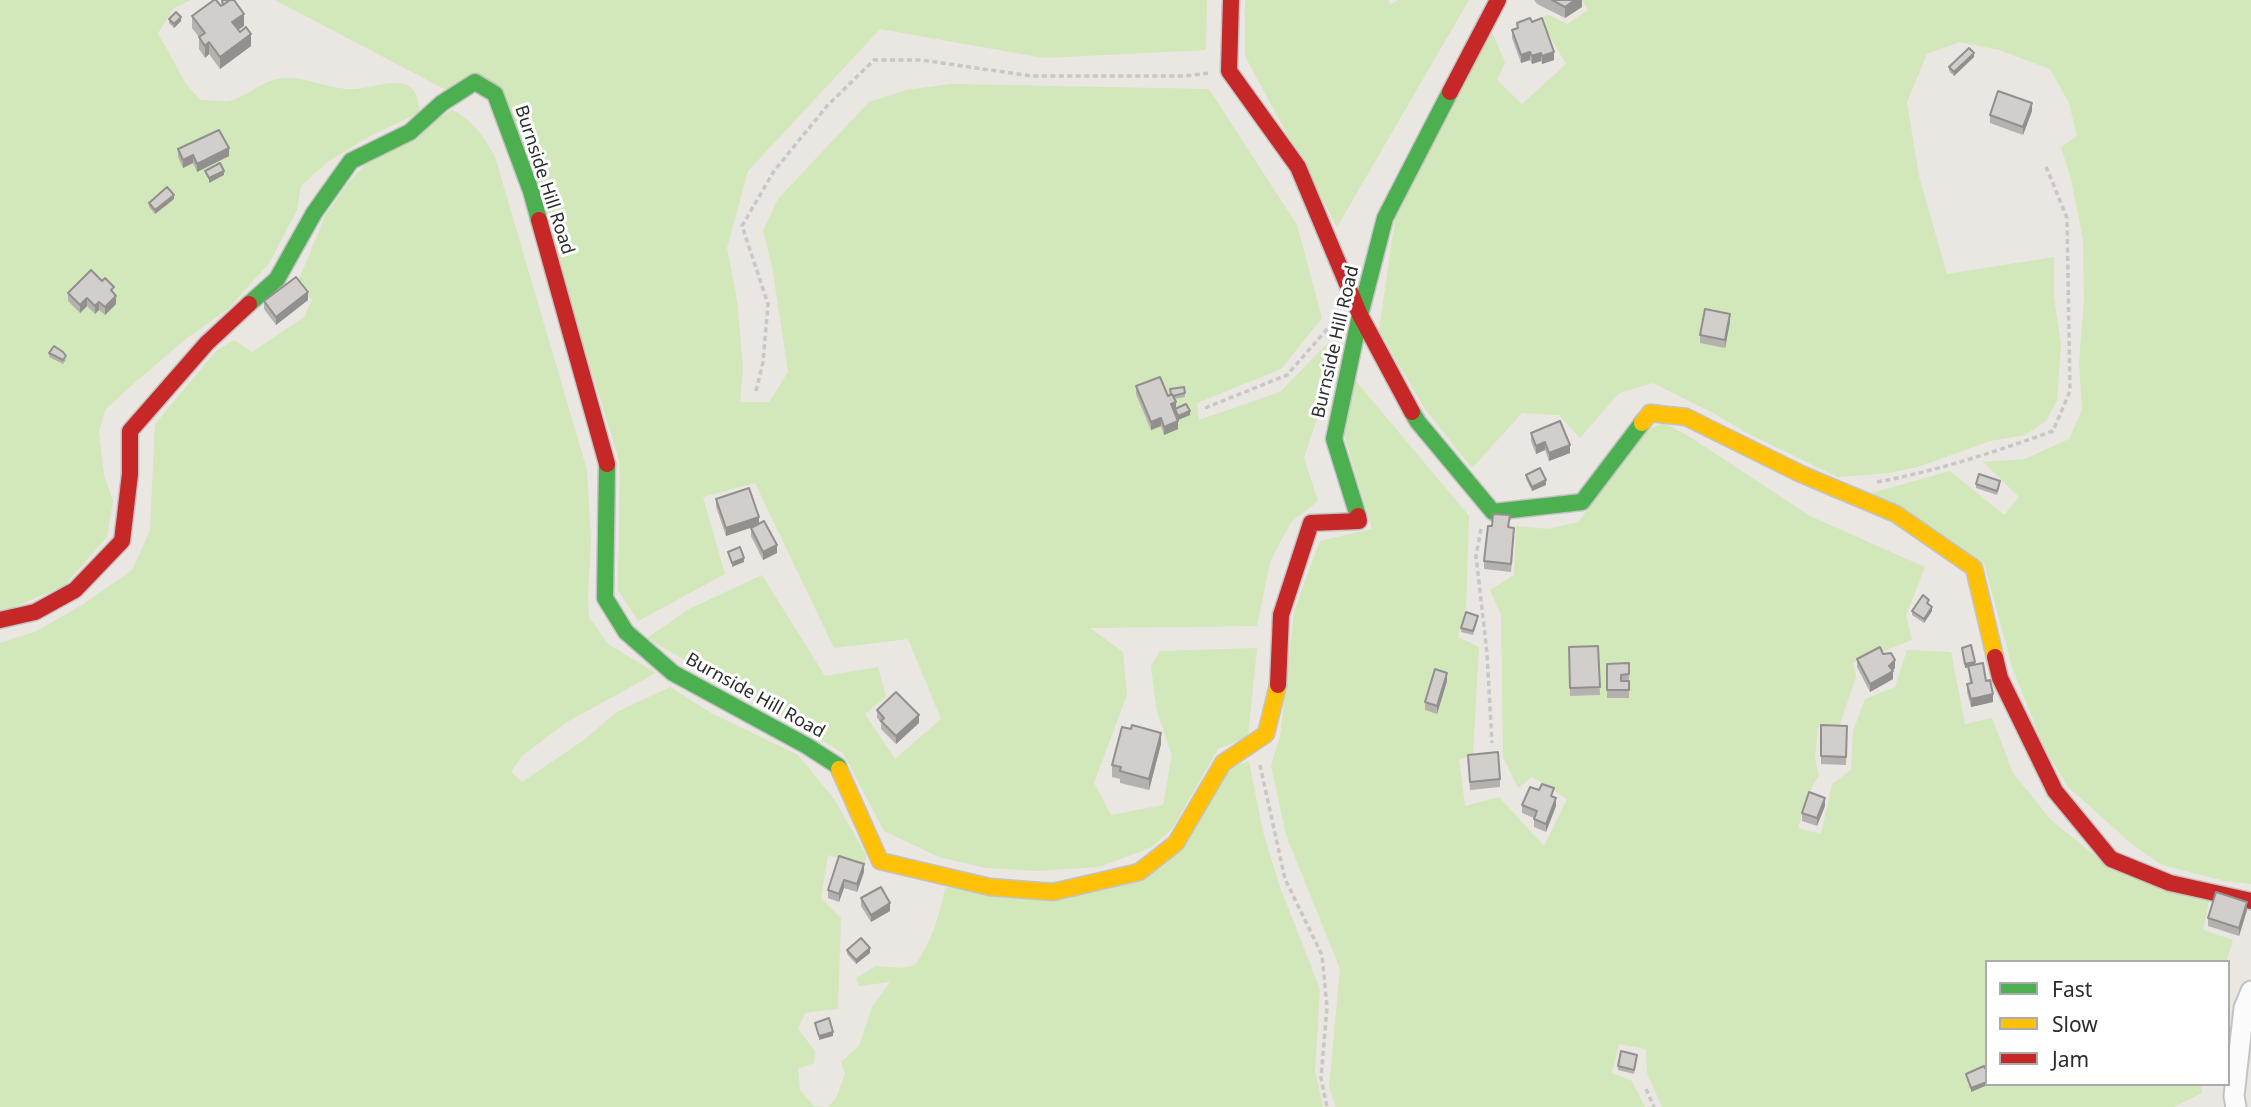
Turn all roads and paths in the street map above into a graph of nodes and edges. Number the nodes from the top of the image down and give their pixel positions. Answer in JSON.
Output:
{"nodes":[{"id":1,"x":1231,"y":0,"type":"edge"},
{"id":2,"x":1497,"y":0,"type":"edge"},
{"id":3,"x":1229,"y":71,"type":"junction"},
{"id":4,"x":2045,"y":164,"type":"dead end"},
{"id":5,"x":1354,"y":299,"type":"junction"},
{"id":6,"x":1360,"y":315,"type":"junction"},
{"id":7,"x":756,"y":391,"type":"dead end"},
{"id":8,"x":1205,"y":408,"type":"dead end"},
{"id":9,"x":1877,"y":482,"type":"dead end"},
{"id":10,"x":1486,"y":503,"type":"junction"},
{"id":11,"x":0,"y":620,"type":"edge"},
{"id":12,"x":1255,"y":742,"type":"junction"},
{"id":13,"x":1492,"y":743,"type":"dead end"},
{"id":14,"x":2251,"y":901,"type":"edge"},
{"id":15,"x":2251,"y":991,"type":"edge"},
{"id":16,"x":1646,"y":1089,"type":"dead end"},
{"id":17,"x":1327,"y":1107,"type":"edge"},
{"id":18,"x":1654,"y":1107,"type":"edge"},
{"id":19,"x":2236,"y":1107,"type":"edge"}],
"edges":[{"from":1,"to":3,"type":"street"},
{"from":2,"to":6,"type":"street","name":"Burnside Hill Road"},
{"from":3,"to":5,"type":"street"},
{"from":3,"to":7,"type":"path"},
{"from":4,"to":9,"type":"path"},
{"from":5,"to":6,"type":"street"},
{"from":5,"to":8,"type":"path"},
{"from":6,"to":10,"type":"street"},
{"from":6,"to":12,"type":"street","name":"Burnside Hill Road"},
{"from":10,"to":13,"type":"path"},
{"from":10,"to":14,"type":"street"},
{"from":11,"to":12,"type":"street","name":"Burnside Hill Road"},
{"from":12,"to":17,"type":"path"},
{"from":15,"to":19,"type":"street"},
{"from":16,"to":18,"type":"path"}]}
